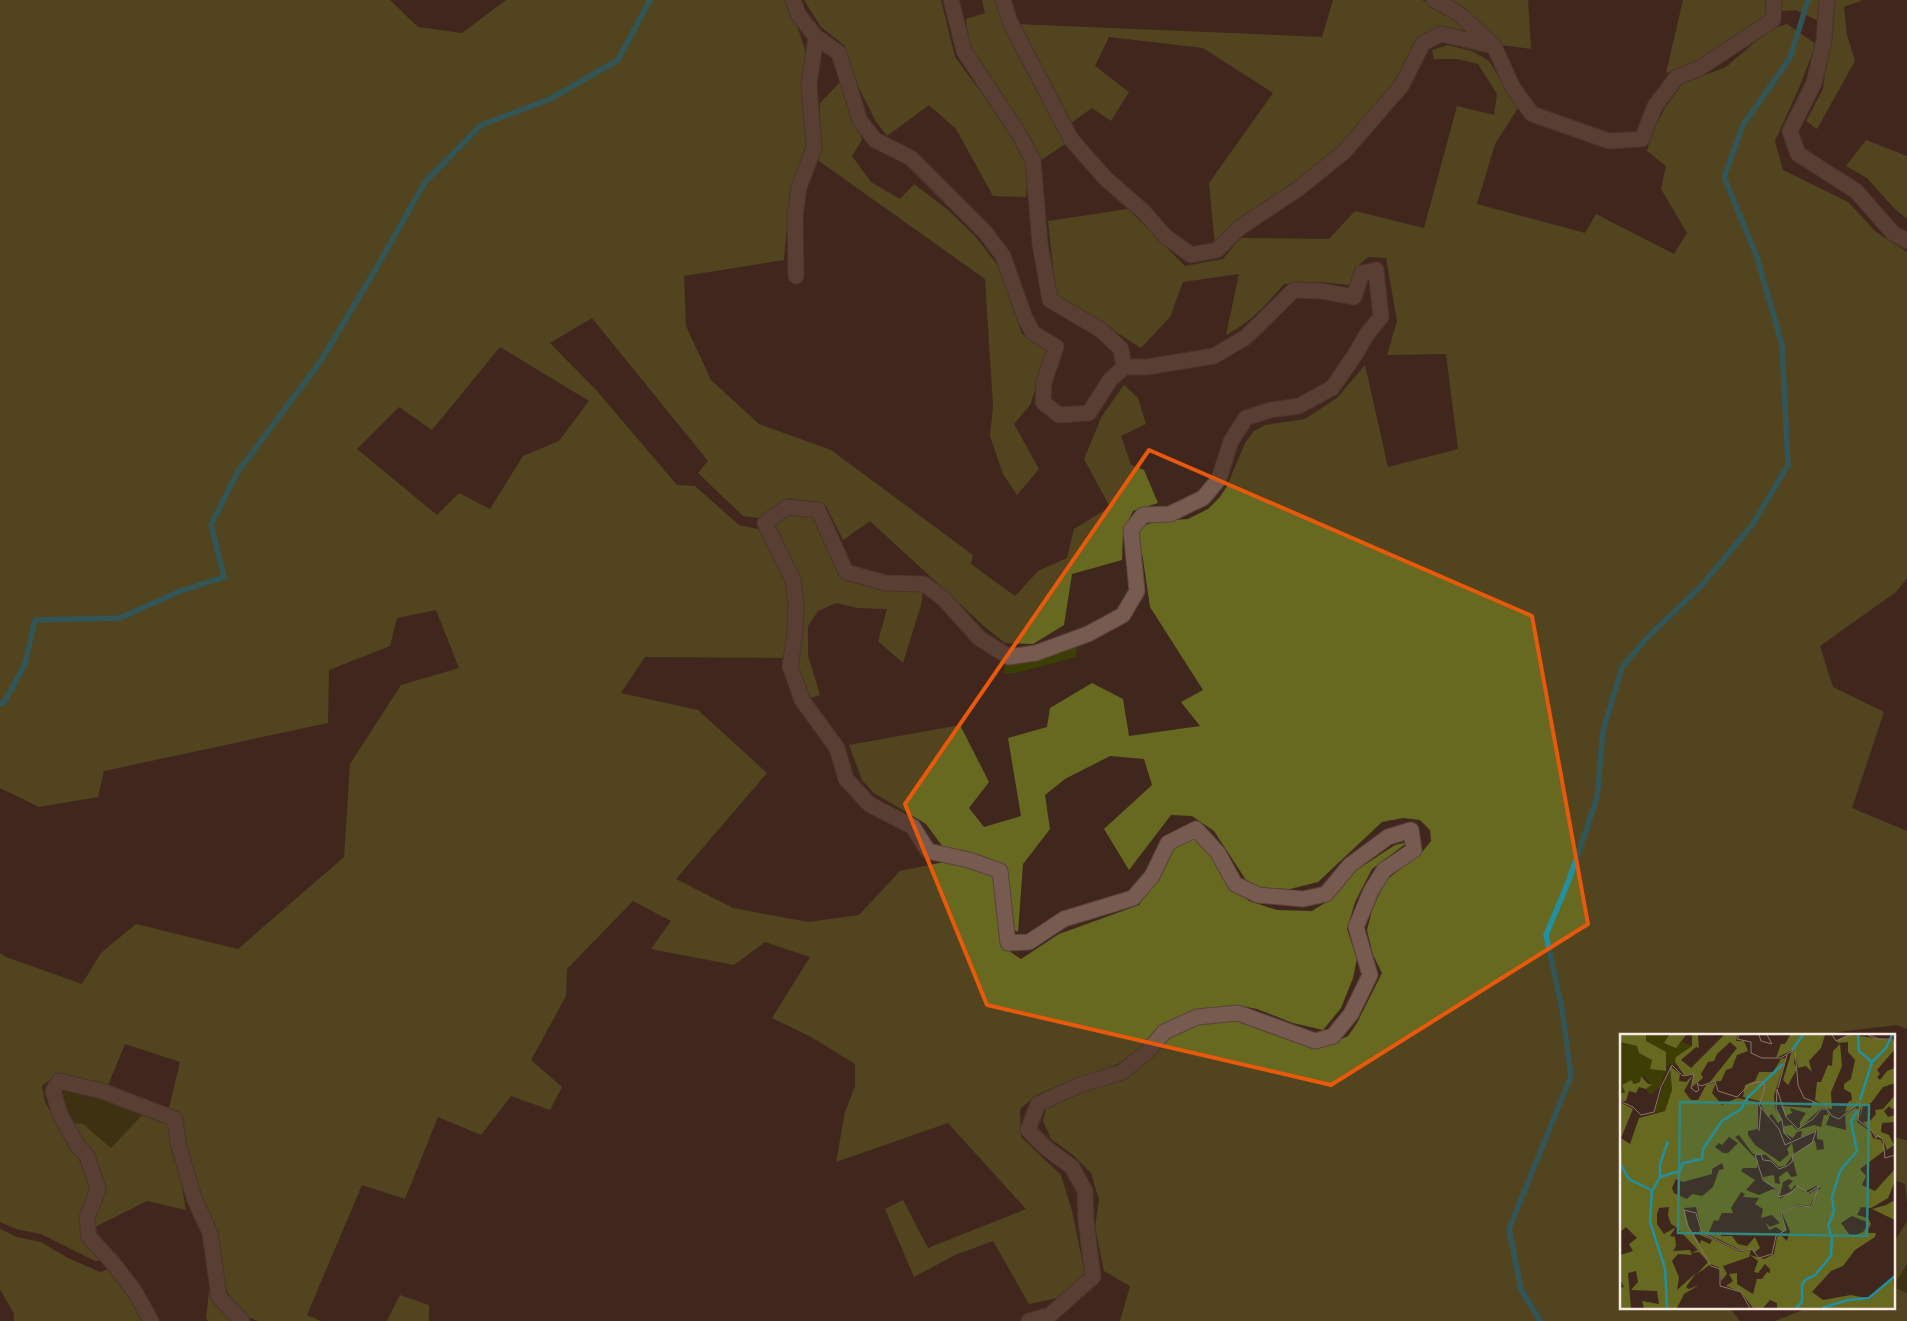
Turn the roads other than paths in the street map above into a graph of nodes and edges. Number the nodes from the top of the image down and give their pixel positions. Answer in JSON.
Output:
{"nodes":[{"id":1,"x":793,"y":0,"type":"edge"},
{"id":2,"x":951,"y":0,"type":"edge"},
{"id":3,"x":1003,"y":0,"type":"edge"},
{"id":4,"x":1434,"y":0,"type":"edge"},
{"id":5,"x":1774,"y":0,"type":"edge"},
{"id":6,"x":1827,"y":0,"type":"edge"},
{"id":7,"x":816,"y":37,"type":"junction"},
{"id":8,"x":1494,"y":46,"type":"junction"},
{"id":9,"x":1907,"y":241,"type":"edge"},
{"id":10,"x":796,"y":276,"type":"dead end"},
{"id":11,"x":1124,"y":367,"type":"junction"},
{"id":12,"x":151,"y":1321,"type":"edge"},
{"id":13,"x":242,"y":1321,"type":"edge"},
{"id":14,"x":1029,"y":1321,"type":"edge"}],
"edges":[{"from":1,"to":7,"type":"street"},
{"from":2,"to":11,"type":"street"},
{"from":3,"to":8,"type":"street"},
{"from":4,"to":8,"type":"street"},
{"from":5,"to":8,"type":"street"},
{"from":6,"to":9,"type":"street"},
{"from":7,"to":10,"type":"street"},
{"from":7,"to":11,"type":"street"},
{"from":11,"to":14,"type":"street"},
{"from":12,"to":13,"type":"street"}]}
